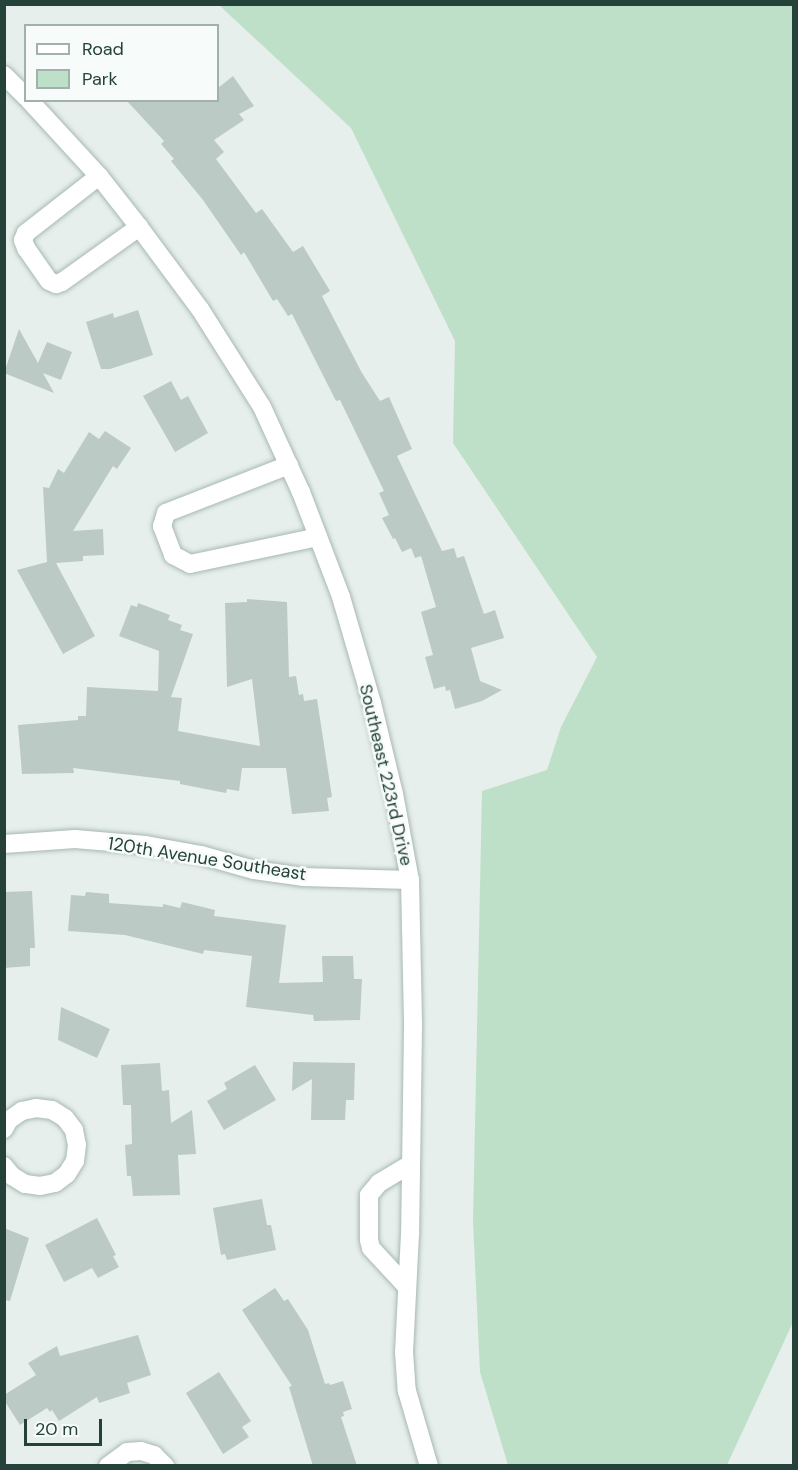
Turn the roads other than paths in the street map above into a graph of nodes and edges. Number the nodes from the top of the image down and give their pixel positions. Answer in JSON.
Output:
{"nodes":[{"id":1,"x":4,"y":75,"type":"edge"},
{"id":2,"x":24,"y":95,"type":"edge"},
{"id":3,"x":31,"y":102,"type":"edge"},
{"id":4,"x":99,"y":176,"type":"junction"},
{"id":5,"x":139,"y":227,"type":"junction"},
{"id":6,"x":289,"y":465,"type":"junction"},
{"id":7,"x":318,"y":537,"type":"junction"},
{"id":8,"x":4,"y":844,"type":"edge"},
{"id":9,"x":410,"y":880,"type":"junction"},
{"id":10,"x":6,"y":1120,"type":"edge"},
{"id":11,"x":411,"y":1164,"type":"junction"},
{"id":12,"x":4,"y":1166,"type":"edge"},
{"id":13,"x":407,"y":1287,"type":"junction"},
{"id":14,"x":108,"y":1466,"type":"edge"},
{"id":15,"x":165,"y":1466,"type":"edge"},
{"id":16,"x":429,"y":1466,"type":"edge"}],
"edges":[{"from":1,"to":2,"type":"street"},
{"from":3,"to":4,"type":"street","name":"Southeast 223rd Drive"},
{"from":4,"to":5,"type":"street","name":"Southeast 223rd Drive"},
{"from":4,"to":5,"type":"street"},
{"from":5,"to":6,"type":"street","name":"Southeast 223rd Drive"},
{"from":6,"to":7,"type":"street","name":"Southeast 223rd Drive"},
{"from":6,"to":7,"type":"street"},
{"from":7,"to":9,"type":"street","name":"Southeast 223rd Drive"},
{"from":8,"to":9,"type":"street","name":"120th Avenue Southeast"},
{"from":9,"to":11,"type":"street","name":"Southeast 223rd Drive"},
{"from":10,"to":12,"type":"street"},
{"from":11,"to":13,"type":"street","name":"Southeast 223rd Drive"},
{"from":11,"to":13,"type":"street"},
{"from":13,"to":16,"type":"street","name":"Southeast 223rd Drive"},
{"from":14,"to":15,"type":"street"}]}
